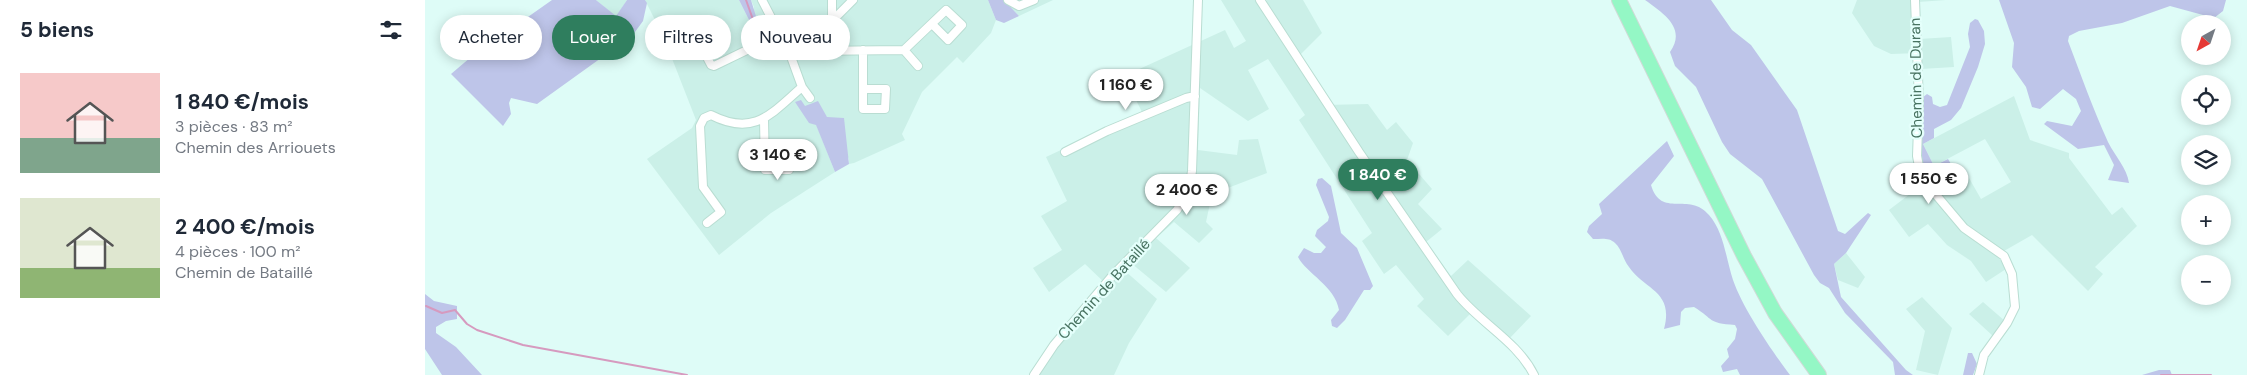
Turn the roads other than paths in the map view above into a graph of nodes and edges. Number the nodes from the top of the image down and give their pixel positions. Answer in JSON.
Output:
{"nodes":[{"id":1,"x":762,"y":0,"type":"edge"},
{"id":2,"x":832,"y":0,"type":"edge"},
{"id":3,"x":853,"y":0,"type":"edge"},
{"id":4,"x":1008,"y":0,"type":"edge"},
{"id":5,"x":1034,"y":0,"type":"edge"},
{"id":6,"x":1198,"y":0,"type":"edge"},
{"id":7,"x":1260,"y":0,"type":"edge"},
{"id":8,"x":1619,"y":0,"type":"edge"},
{"id":9,"x":1915,"y":0,"type":"edge"},
{"id":10,"x":769,"y":15,"type":"edge"},
{"id":11,"x":832,"y":15,"type":"edge"},
{"id":12,"x":838,"y":15,"type":"edge"},
{"id":13,"x":932,"y":24,"type":"dead end"},
{"id":14,"x":850,"y":50,"type":"edge"},
{"id":15,"x":863,"y":50,"type":"junction"},
{"id":16,"x":905,"y":50,"type":"junction"},
{"id":17,"x":708,"y":60,"type":"edge"},
{"id":18,"x":726,"y":60,"type":"edge"},
{"id":19,"x":792,"y":60,"type":"edge"},
{"id":20,"x":918,"y":66,"type":"dead end"},
{"id":21,"x":802,"y":87,"type":"junction"},
{"id":22,"x":864,"y":89,"type":"dead end"},
{"id":23,"x":1195,"y":96,"type":"junction"},
{"id":24,"x":810,"y":98,"type":"dead end"},
{"id":25,"x":764,"y":120,"type":"junction"},
{"id":26,"x":765,"y":150,"type":"dead end"},
{"id":27,"x":1065,"y":152,"type":"dead end"},
{"id":28,"x":707,"y":223,"type":"dead end"},
{"id":29,"x":1034,"y":375,"type":"edge"},
{"id":30,"x":1534,"y":375,"type":"edge"},
{"id":31,"x":1819,"y":375,"type":"edge"},
{"id":32,"x":1979,"y":375,"type":"edge"}],
"edges":[{"from":1,"to":10,"type":"street"},
{"from":2,"to":11,"type":"street"},
{"from":3,"to":12,"type":"street"},
{"from":4,"to":5,"type":"street"},
{"from":6,"to":23,"type":"street","name":"Chemin de Bataillé"},
{"from":7,"to":30,"type":"street"},
{"from":8,"to":31,"type":"highway"},
{"from":9,"to":32,"type":"street","name":"Chemin de Duran"},
{"from":13,"to":16,"type":"street"},
{"from":14,"to":15,"type":"street"},
{"from":15,"to":16,"type":"street"},
{"from":15,"to":22,"type":"street"},
{"from":16,"to":20,"type":"street"},
{"from":17,"to":18,"type":"street"},
{"from":19,"to":21,"type":"street"},
{"from":21,"to":24,"type":"street"},
{"from":21,"to":25,"type":"street"},
{"from":23,"to":27,"type":"street"},
{"from":23,"to":29,"type":"street","name":"Chemin de Bataillé"},
{"from":25,"to":26,"type":"street"},
{"from":25,"to":28,"type":"street"}]}
